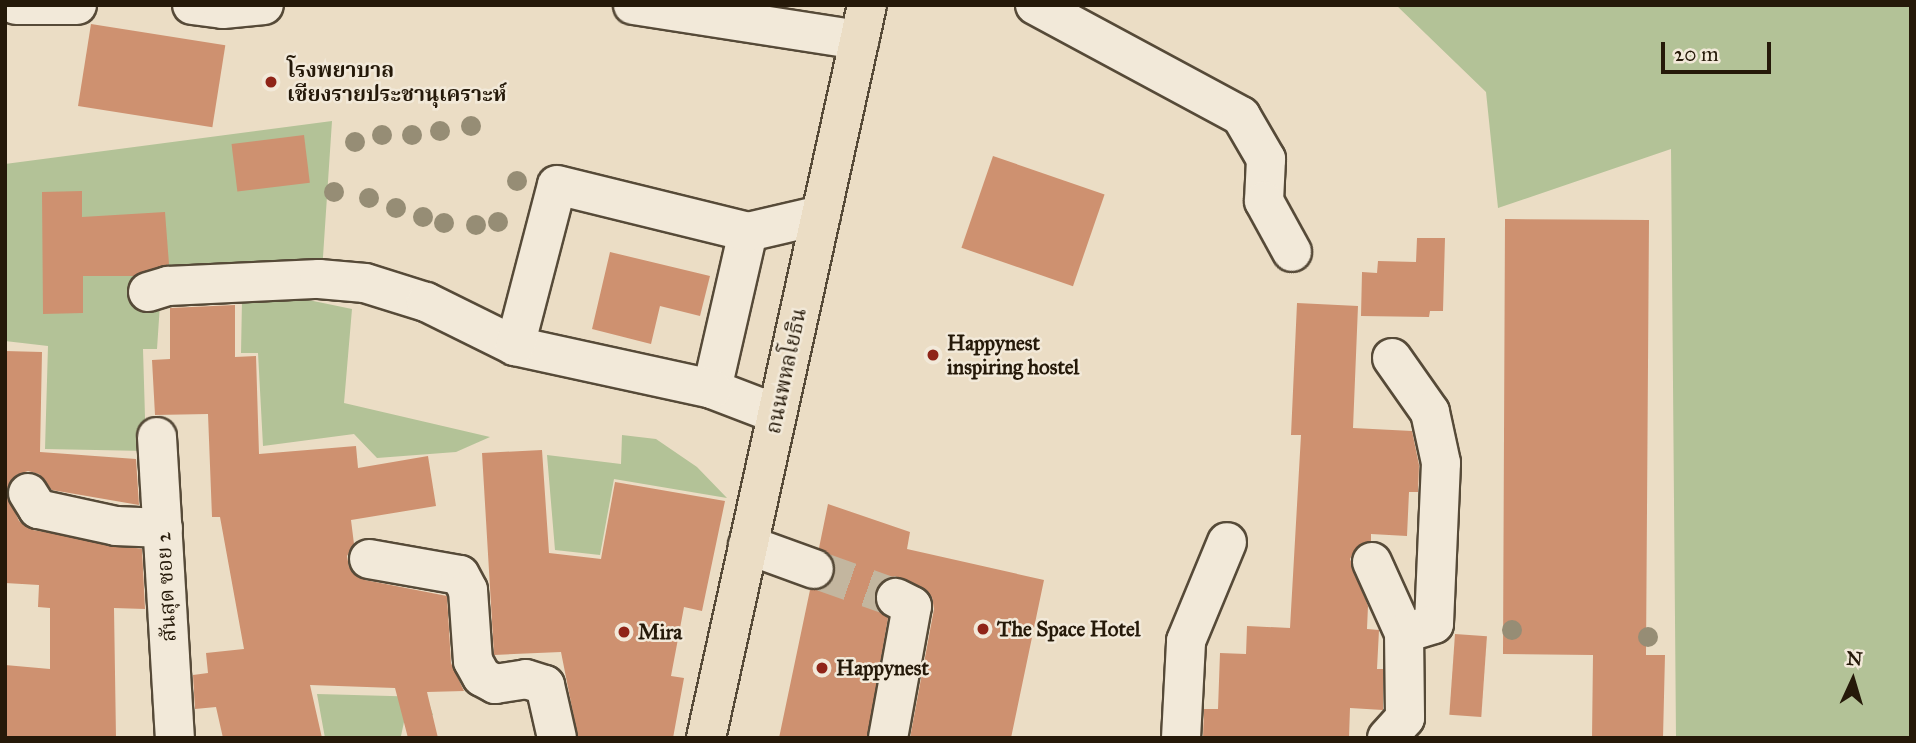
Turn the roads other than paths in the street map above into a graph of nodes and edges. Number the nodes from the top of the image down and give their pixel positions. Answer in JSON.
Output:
{"nodes":[{"id":1,"x":77,"y":5,"type":"edge"},
{"id":2,"x":192,"y":5,"type":"edge"},
{"id":3,"x":264,"y":5,"type":"edge"},
{"id":4,"x":633,"y":5,"type":"edge"},
{"id":5,"x":1035,"y":5,"type":"edge"},
{"id":6,"x":25,"y":6,"type":"edge"},
{"id":7,"x":863,"y":23,"type":"edge"},
{"id":8,"x":821,"y":215,"type":"junction"},
{"id":9,"x":748,"y":232,"type":"junction"},
{"id":10,"x":1292,"y":252,"type":"dead end"},
{"id":11,"x":148,"y":292,"type":"dead end"},
{"id":12,"x":515,"y":346,"type":"junction"},
{"id":13,"x":1392,"y":358,"type":"dead end"},
{"id":14,"x":712,"y":389,"type":"junction"},
{"id":15,"x":777,"y":414,"type":"junction"},
{"id":16,"x":157,"y":437,"type":"dead end"},
{"id":17,"x":28,"y":493,"type":"dead end"},
{"id":18,"x":163,"y":528,"type":"junction"},
{"id":19,"x":1227,"y":542,"type":"dead end"},
{"id":20,"x":748,"y":545,"type":"junction"},
{"id":21,"x":369,"y":559,"type":"dead end"},
{"id":22,"x":1372,"y":562,"type":"dead end"},
{"id":23,"x":814,"y":569,"type":"tunnel mouth"},
{"id":24,"x":897,"y":598,"type":"dead end"},
{"id":25,"x":1404,"y":633,"type":"junction"},
{"id":26,"x":175,"y":738,"type":"edge"},
{"id":27,"x":557,"y":738,"type":"edge"},
{"id":28,"x":706,"y":738,"type":"edge"},
{"id":29,"x":888,"y":738,"type":"edge"},
{"id":30,"x":1181,"y":738,"type":"edge"},
{"id":31,"x":1387,"y":738,"type":"edge"}],
"edges":[{"from":1,"to":6,"type":"street"},
{"from":2,"to":3,"type":"street"},
{"from":4,"to":7,"type":"street"},
{"from":5,"to":10,"type":"street"},
{"from":7,"to":8,"type":"main road","name":"ถนนพหลโยธิน"},
{"from":8,"to":9,"type":"street"},
{"from":8,"to":15,"type":"main road","name":"ถนนพหลโยธิน"},
{"from":9,"to":12,"type":"street"},
{"from":9,"to":14,"type":"street"},
{"from":11,"to":12,"type":"street"},
{"from":12,"to":14,"type":"street"},
{"from":13,"to":25,"type":"street"},
{"from":14,"to":15,"type":"street"},
{"from":15,"to":20,"type":"main road","name":"ถนนพหลโยธิน"},
{"from":16,"to":18,"type":"street","name":"สันสุด ซอย 2"},
{"from":17,"to":18,"type":"street"},
{"from":18,"to":26,"type":"street","name":"สันสุด ซอย 2"},
{"from":19,"to":30,"type":"street"},
{"from":20,"to":23,"type":"street"},
{"from":20,"to":28,"type":"main road","name":"ถนนพหลโยธิน"},
{"from":21,"to":27,"type":"street"},
{"from":22,"to":25,"type":"street"},
{"from":24,"to":29,"type":"street"},
{"from":25,"to":31,"type":"street"}]}
